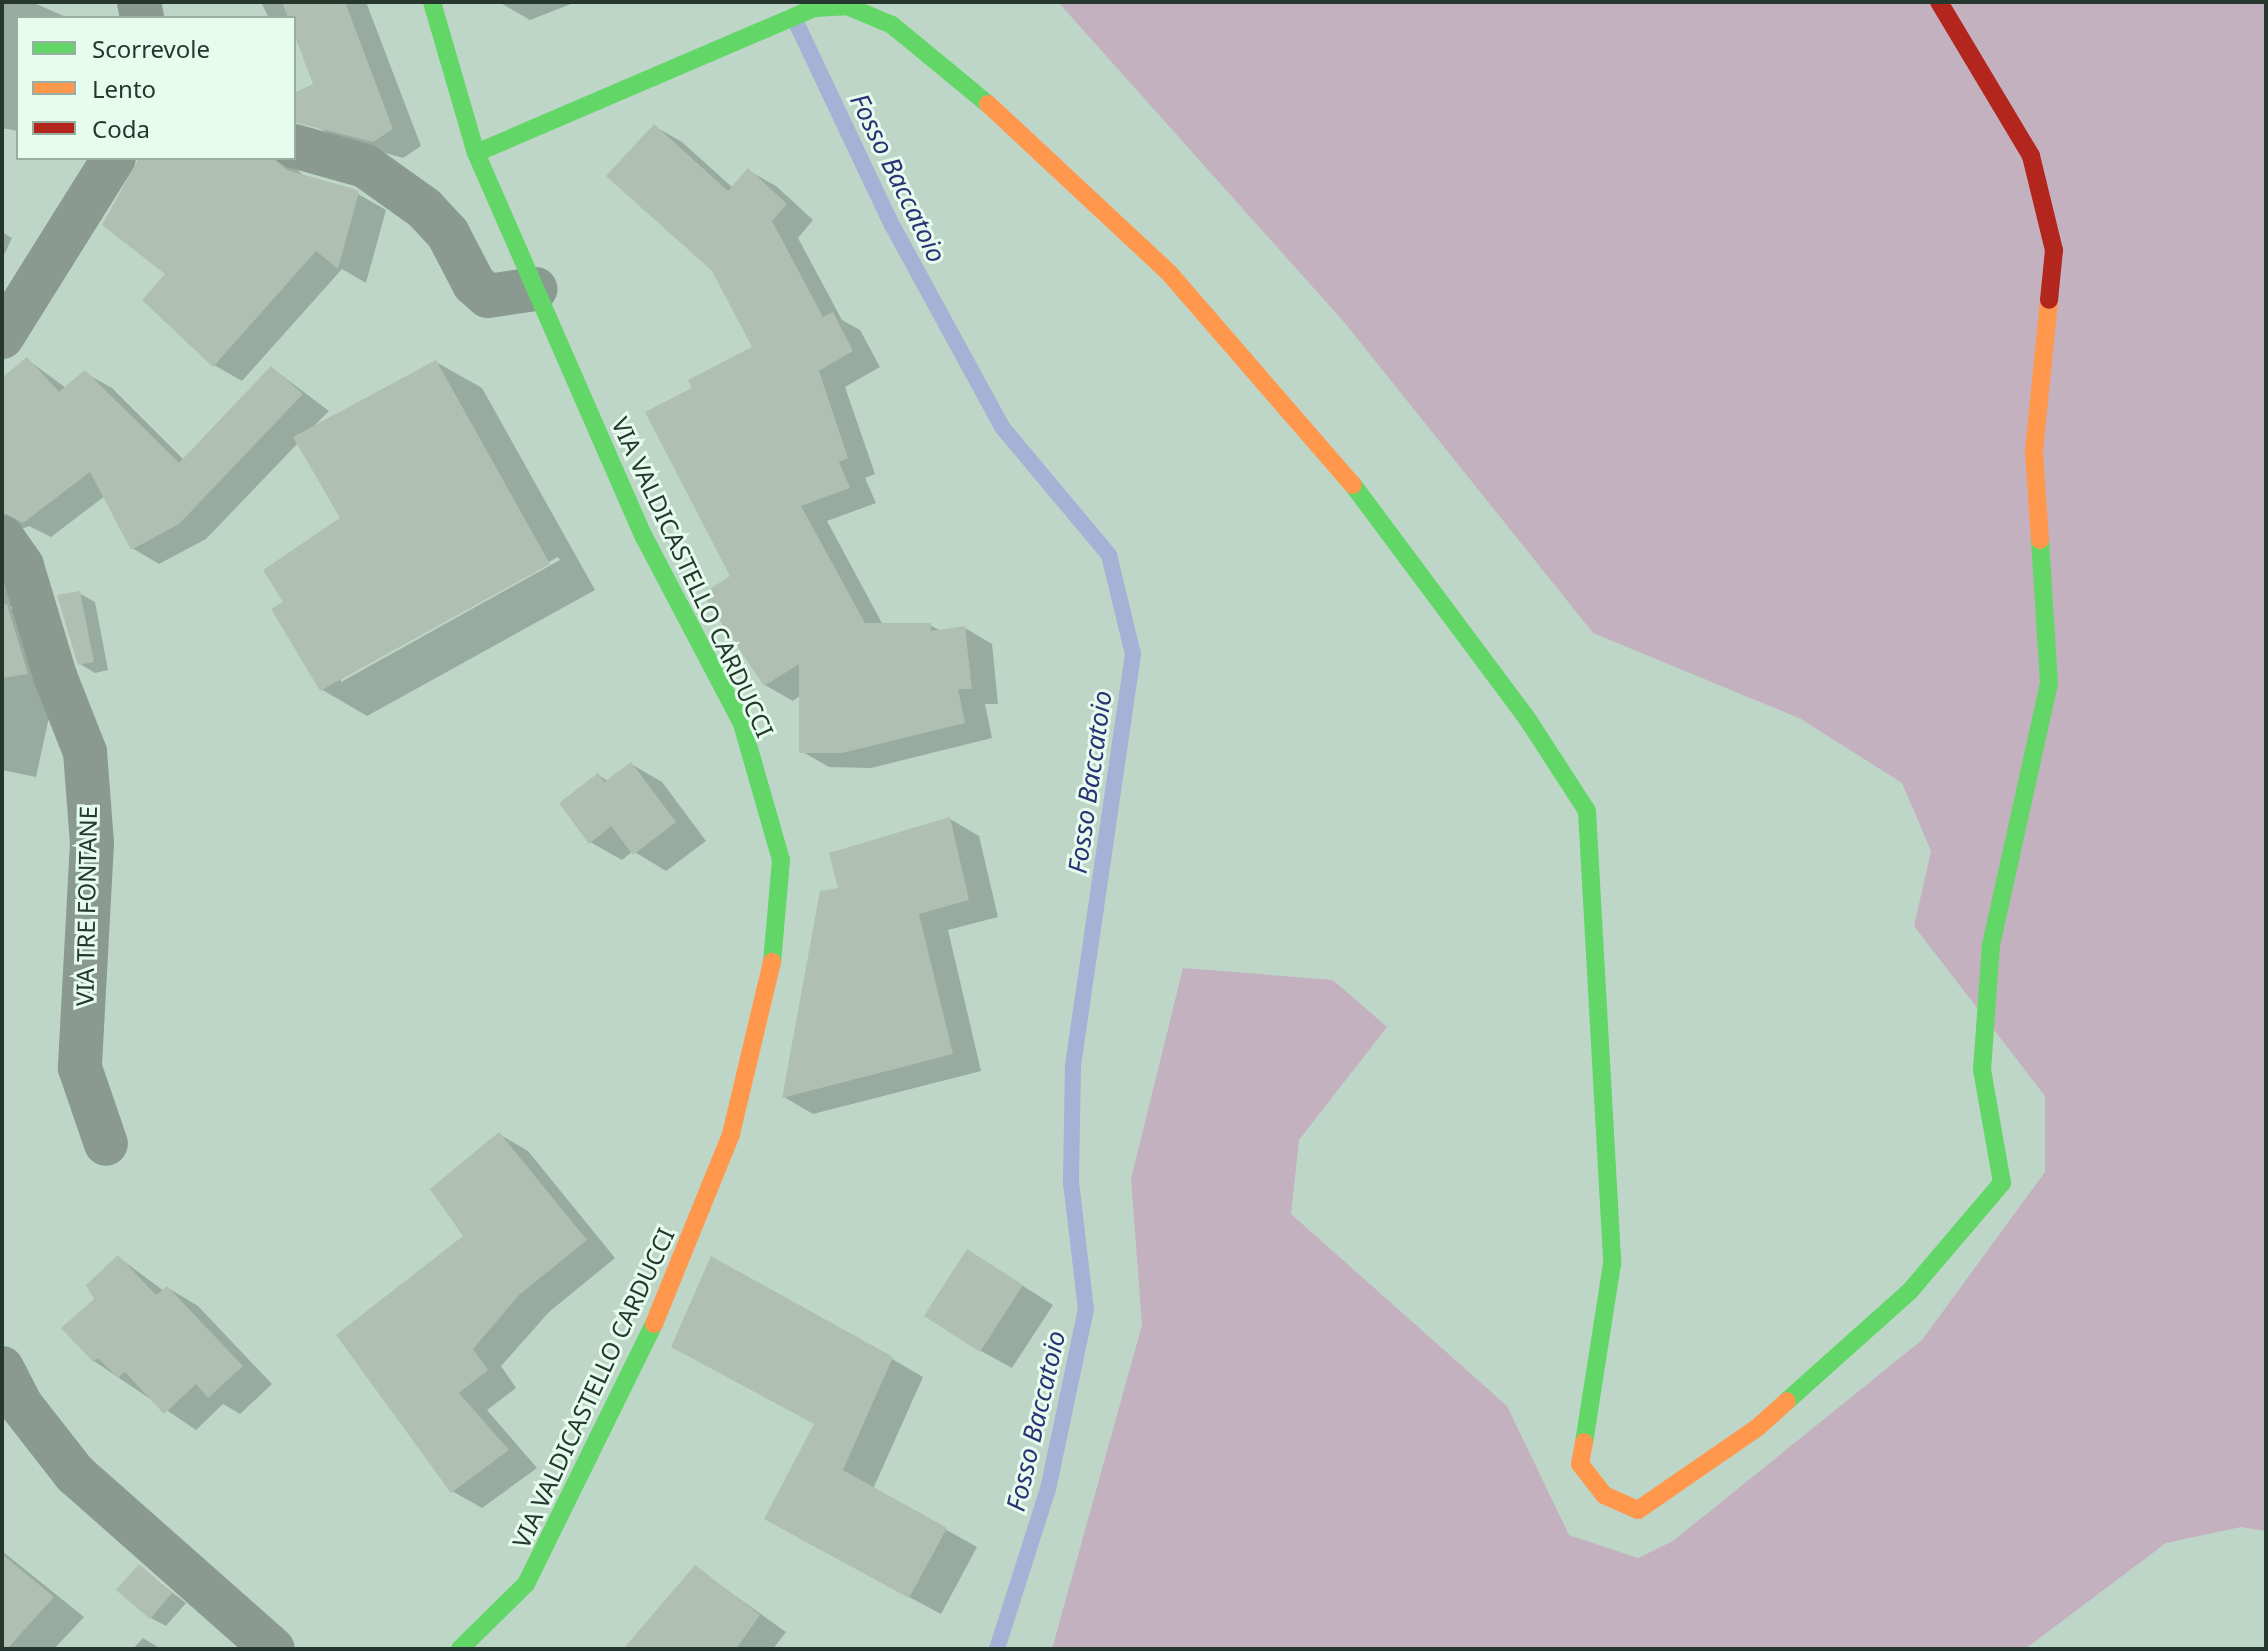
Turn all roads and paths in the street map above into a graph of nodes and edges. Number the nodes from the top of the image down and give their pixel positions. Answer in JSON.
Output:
{"nodes":[{"id":1,"x":432,"y":2,"type":"edge"},
{"id":2,"x":1939,"y":2,"type":"edge"},
{"id":3,"x":296,"y":147,"type":"edge"},
{"id":4,"x":476,"y":153,"type":"junction"},
{"id":5,"x":113,"y":160,"type":"edge"},
{"id":6,"x":535,"y":289,"type":"junction"},
{"id":7,"x":2,"y":337,"type":"edge"},
{"id":8,"x":2,"y":537,"type":"edge"},
{"id":9,"x":106,"y":1144,"type":"dead end"},
{"id":10,"x":2,"y":1368,"type":"edge"},
{"id":11,"x":464,"y":1648,"type":"edge"},
{"id":12,"x":273,"y":1649,"type":"edge"}],
"edges":[{"from":1,"to":4,"type":"street","name":"VIA VALDICASTELLO CARDUCCI"},
{"from":2,"to":4,"type":"street"},
{"from":3,"to":6,"type":"street"},
{"from":4,"to":6,"type":"street","name":"VIA VALDICASTELLO CARDUCCI"},
{"from":5,"to":7,"type":"street"},
{"from":6,"to":11,"type":"street","name":"VIA VALDICASTELLO CARDUCCI"},
{"from":8,"to":9,"type":"street","name":"VIA TRE FONTANE"},
{"from":10,"to":12,"type":"street"}]}
